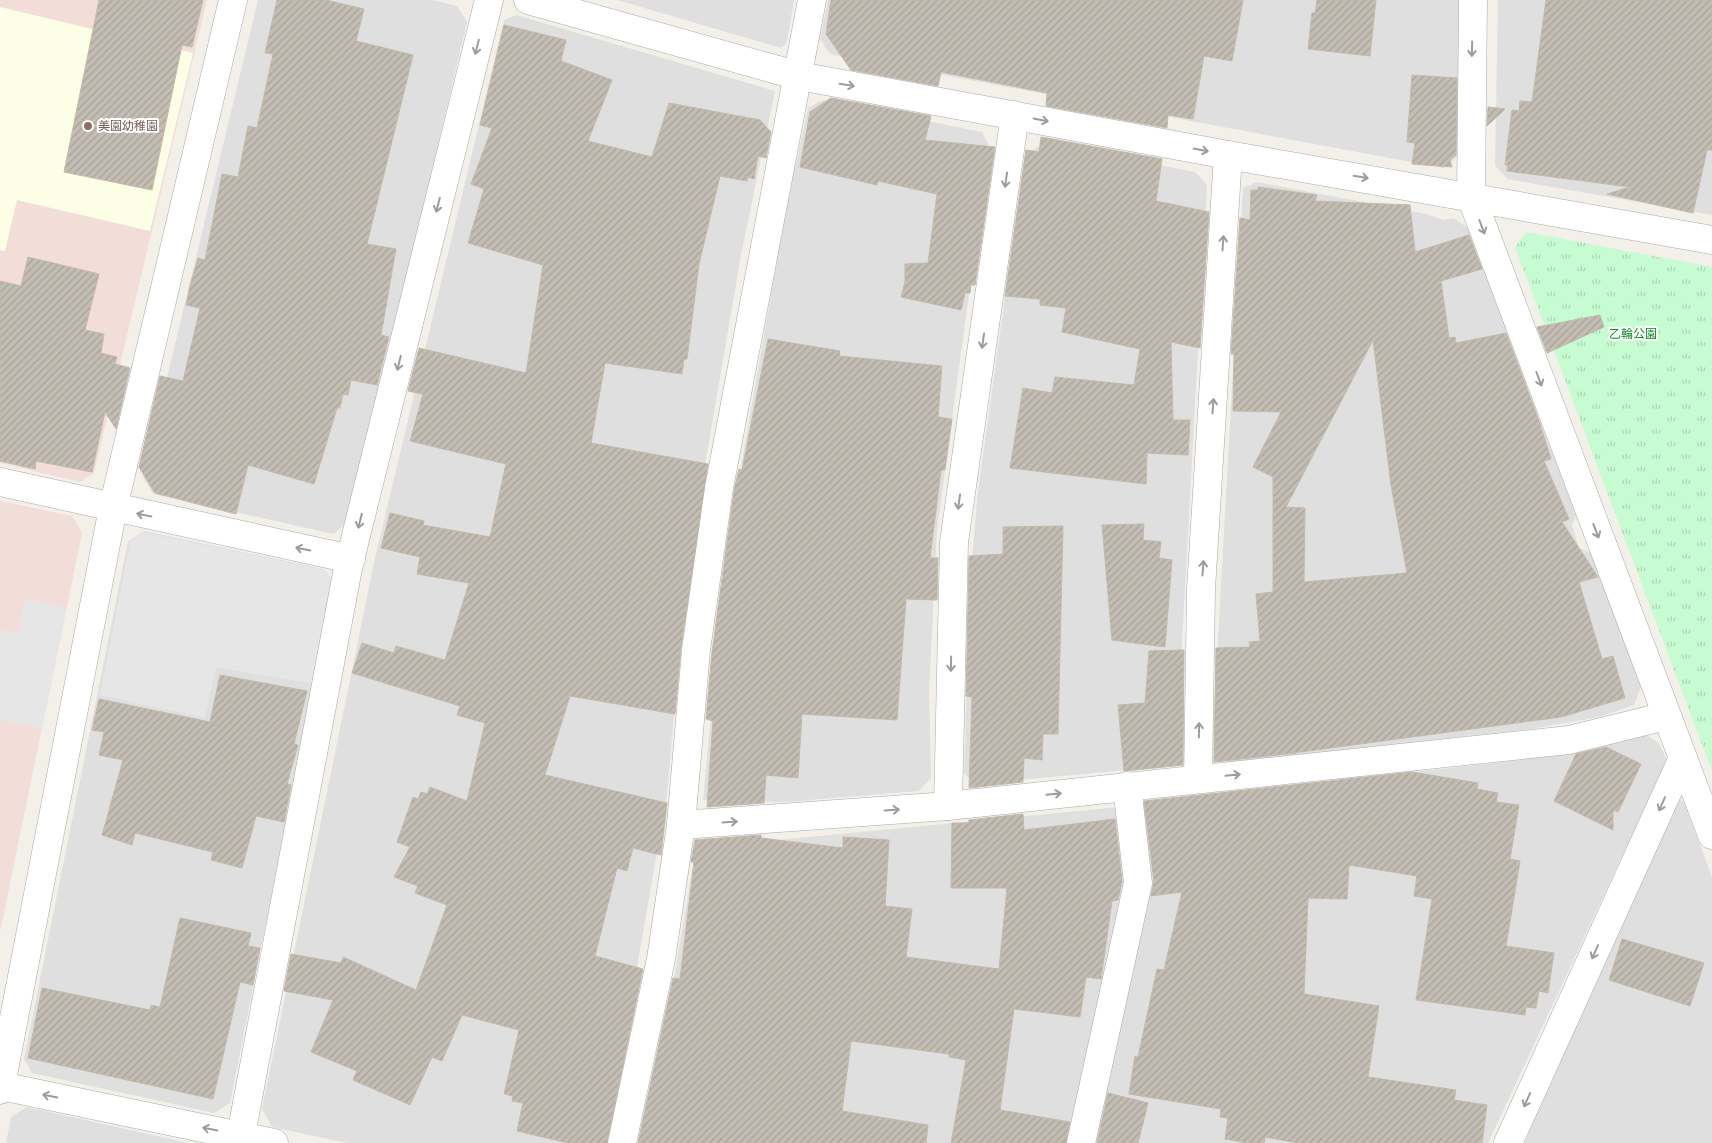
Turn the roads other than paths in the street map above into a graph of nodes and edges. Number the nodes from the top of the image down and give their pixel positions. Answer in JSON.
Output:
{"nodes":[{"id":1,"x":233,"y":0,"type":"edge"},
{"id":2,"x":489,"y":0,"type":"edge"},
{"id":3,"x":528,"y":0,"type":"edge"},
{"id":4,"x":812,"y":0,"type":"edge"},
{"id":5,"x":1473,"y":0,"type":"edge"},
{"id":6,"x":799,"y":76,"type":"junction"},
{"id":7,"x":1015,"y":115,"type":"junction"},
{"id":8,"x":1228,"y":155,"type":"junction"},
{"id":9,"x":1471,"y":196,"type":"junction"},
{"id":10,"x":1712,"y":240,"type":"edge"},
{"id":11,"x":0,"y":482,"type":"edge"},
{"id":12,"x":113,"y":508,"type":"junction"},
{"id":13,"x":351,"y":559,"type":"junction"},
{"id":14,"x":1666,"y":716,"type":"junction"},
{"id":15,"x":1682,"y":760,"type":"junction"},
{"id":16,"x":1198,"y":779,"type":"junction"},
{"id":17,"x":1127,"y":786,"type":"junction"},
{"id":18,"x":948,"y":806,"type":"junction"},
{"id":19,"x":682,"y":825,"type":"junction"},
{"id":20,"x":1712,"y":835,"type":"edge"},
{"id":21,"x":0,"y":1088,"type":"edge"},
{"id":22,"x":241,"y":1135,"type":"junction"},
{"id":23,"x":274,"y":1143,"type":"edge"},
{"id":24,"x":622,"y":1143,"type":"edge"},
{"id":25,"x":1081,"y":1143,"type":"edge"},
{"id":26,"x":1508,"y":1143,"type":"edge"}],
"edges":[{"from":1,"to":12,"type":"street"},
{"from":2,"to":13,"type":"street","one_way":true},
{"from":3,"to":6,"type":"street"},
{"from":4,"to":6,"type":"street"},
{"from":5,"to":9,"type":"street","one_way":true},
{"from":6,"to":7,"type":"street","one_way":true},
{"from":6,"to":19,"type":"street"},
{"from":7,"to":8,"type":"street","one_way":true},
{"from":7,"to":18,"type":"street","one_way":true},
{"from":8,"to":9,"type":"street","one_way":true},
{"from":16,"to":8,"type":"street","one_way":true},
{"from":9,"to":10,"type":"street"},
{"from":9,"to":14,"type":"street","one_way":true},
{"from":11,"to":12,"type":"street"},
{"from":13,"to":12,"type":"street","one_way":true},
{"from":12,"to":21,"type":"street"},
{"from":13,"to":22,"type":"street"},
{"from":14,"to":15,"type":"street"},
{"from":16,"to":14,"type":"street","one_way":true},
{"from":15,"to":20,"type":"street"},
{"from":15,"to":26,"type":"street","one_way":true},
{"from":16,"to":17,"type":"street"},
{"from":18,"to":17,"type":"street","one_way":true},
{"from":17,"to":25,"type":"street"},
{"from":19,"to":18,"type":"street","one_way":true},
{"from":19,"to":24,"type":"street"},
{"from":22,"to":21,"type":"street","one_way":true},
{"from":22,"to":23,"type":"street"}]}
